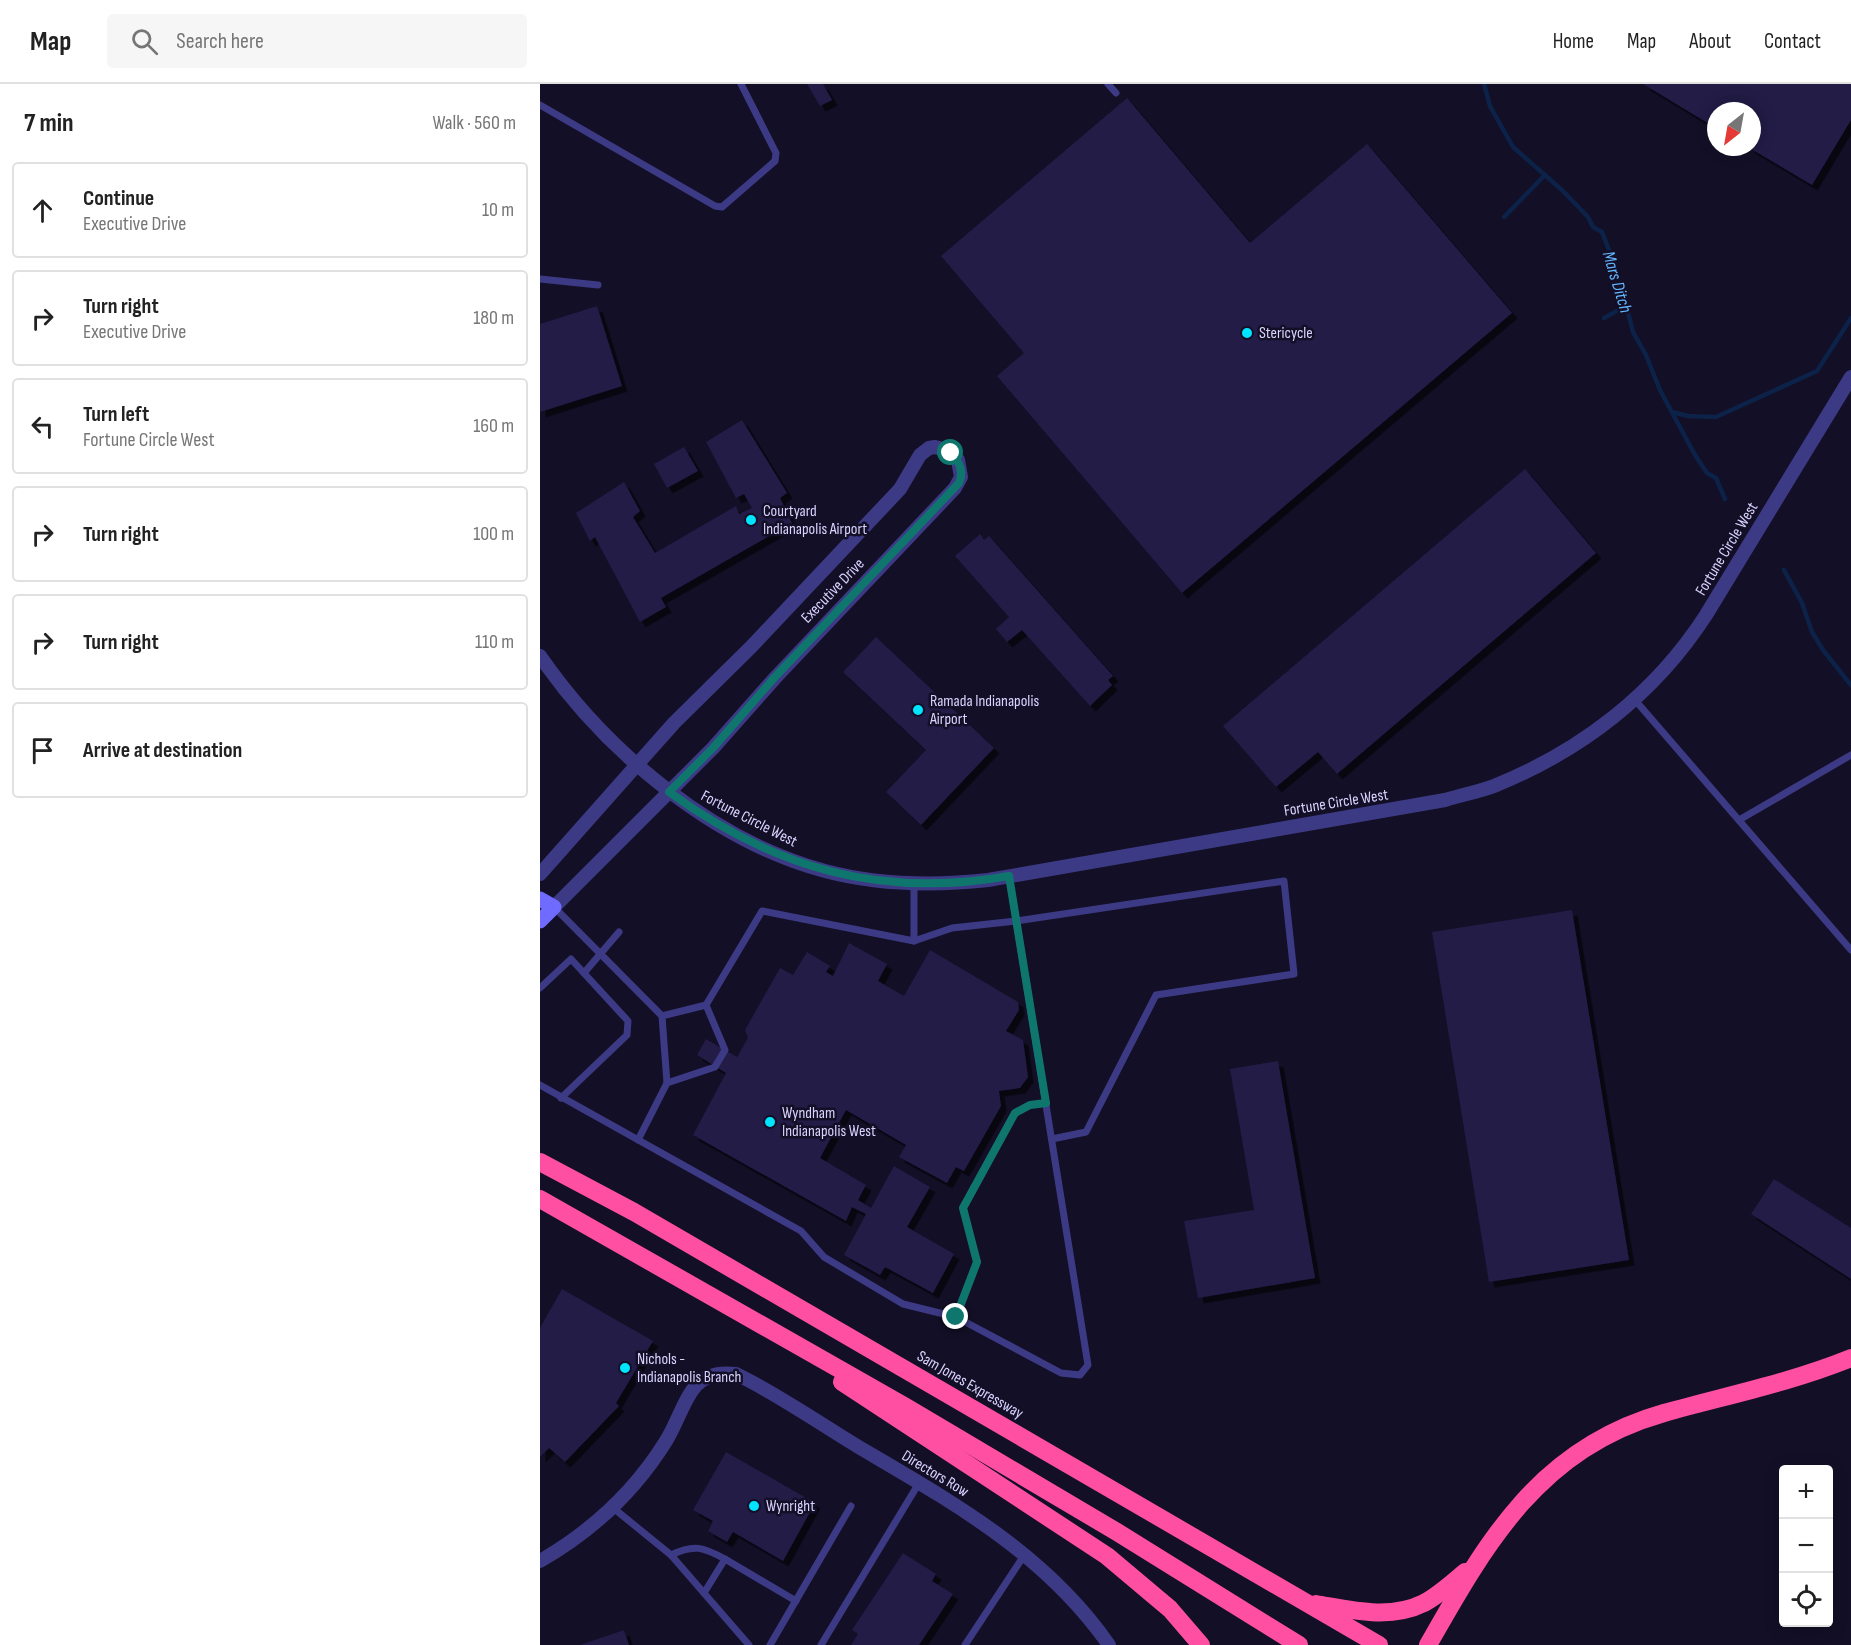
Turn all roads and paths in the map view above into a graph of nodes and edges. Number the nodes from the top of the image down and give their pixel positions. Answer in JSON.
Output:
{"nodes":[{"id":1,"x":741,"y":84,"type":"edge"},
{"id":2,"x":1108,"y":84,"type":"edge"},
{"id":3,"x":1116,"y":93,"type":"dead end"},
{"id":4,"x":540,"y":105,"type":"edge"},
{"id":5,"x":540,"y":279,"type":"edge"},
{"id":6,"x":598,"y":285,"type":"dead end"},
{"id":7,"x":1851,"y":377,"type":"edge"},
{"id":8,"x":540,"y":656,"type":"edge"},
{"id":9,"x":1635,"y":700,"type":"junction"},
{"id":10,"x":1851,"y":755,"type":"edge"},
{"id":11,"x":637,"y":765,"type":"junction"},
{"id":12,"x":669,"y":792,"type":"junction"},
{"id":13,"x":1739,"y":820,"type":"junction"},
{"id":14,"x":540,"y":874,"type":"edge"},
{"id":15,"x":1009,"y":876,"type":"junction"},
{"id":16,"x":914,"y":884,"type":"junction"},
{"id":17,"x":540,"y":899,"type":"edge"},
{"id":18,"x":554,"y":907,"type":"junction"},
{"id":19,"x":540,"y":921,"type":"edge"},
{"id":20,"x":1016,"y":921,"type":"junction"},
{"id":21,"x":619,"y":932,"type":"dead end"},
{"id":22,"x":914,"y":941,"type":"junction"},
{"id":23,"x":1850,"y":946,"type":"edge"},
{"id":24,"x":601,"y":954,"type":"junction"},
{"id":25,"x":584,"y":973,"type":"junction"},
{"id":26,"x":540,"y":988,"type":"edge"},
{"id":27,"x":706,"y":1005,"type":"junction"},
{"id":28,"x":662,"y":1016,"type":"junction"},
{"id":29,"x":667,"y":1083,"type":"junction"},
{"id":30,"x":540,"y":1085,"type":"edge"},
{"id":31,"x":561,"y":1098,"type":"junction"},
{"id":32,"x":1046,"y":1103,"type":"junction"},
{"id":33,"x":1052,"y":1139,"type":"junction"},
{"id":34,"x":638,"y":1140,"type":"junction"},
{"id":35,"x":540,"y":1162,"type":"edge"},
{"id":36,"x":540,"y":1199,"type":"edge"},
{"id":37,"x":714,"y":1296,"type":"junction"},
{"id":38,"x":956,"y":1317,"type":"junction"},
{"id":39,"x":1851,"y":1358,"type":"edge"},
{"id":40,"x":919,"y":1483,"type":"junction"},
{"id":41,"x":851,"y":1506,"type":"dead end"},
{"id":42,"x":612,"y":1508,"type":"junction"},
{"id":43,"x":1025,"y":1554,"type":"junction"},
{"id":44,"x":670,"y":1555,"type":"junction"},
{"id":45,"x":725,"y":1559,"type":"junction"},
{"id":46,"x":540,"y":1561,"type":"edge"},
{"id":47,"x":1474,"y":1565,"type":"junction"},
{"id":48,"x":704,"y":1593,"type":"junction"},
{"id":49,"x":796,"y":1601,"type":"junction"},
{"id":50,"x":1304,"y":1602,"type":"junction"},
{"id":51,"x":748,"y":1645,"type":"edge"},
{"id":52,"x":770,"y":1645,"type":"edge"},
{"id":53,"x":821,"y":1645,"type":"edge"},
{"id":54,"x":965,"y":1645,"type":"edge"},
{"id":55,"x":1109,"y":1645,"type":"edge"},
{"id":56,"x":1201,"y":1645,"type":"edge"},
{"id":57,"x":1299,"y":1645,"type":"edge"},
{"id":58,"x":1379,"y":1645,"type":"edge"},
{"id":59,"x":1428,"y":1645,"type":"edge"}],
"edges":[{"from":1,"to":4,"type":"lane"},
{"from":2,"to":3,"type":"lane"},
{"from":5,"to":6,"type":"lane"},
{"from":7,"to":9,"type":"street","name":"Fortune Circle West"},
{"from":8,"to":11,"type":"street","name":"Fortune Circle West"},
{"from":9,"to":13,"type":"lane"},
{"from":9,"to":15,"type":"street","name":"Fortune Circle West"},
{"from":10,"to":13,"type":"lane"},
{"from":11,"to":12,"type":"street","name":"Fortune Circle West"},
{"from":11,"to":12,"type":"street","name":"Executive Drive"},
{"from":11,"to":14,"type":"street","name":"Executive Drive"},
{"from":12,"to":16,"type":"street","name":"Fortune Circle West"},
{"from":12,"to":18,"type":"street","name":"Executive Drive"},
{"from":13,"to":23,"type":"lane"},
{"from":15,"to":16,"type":"street","name":"Fortune Circle West"},
{"from":15,"to":20,"type":"lane"},
{"from":16,"to":22,"type":"lane"},
{"from":17,"to":18,"type":"street"},
{"from":18,"to":19,"type":"street","name":"Executive Drive"},
{"from":18,"to":24,"type":"lane"},
{"from":20,"to":22,"type":"lane"},
{"from":20,"to":32,"type":"lane"},
{"from":20,"to":33,"type":"lane"},
{"from":21,"to":24,"type":"lane"},
{"from":22,"to":27,"type":"lane"},
{"from":24,"to":25,"type":"lane"},
{"from":24,"to":28,"type":"lane"},
{"from":25,"to":26,"type":"lane"},
{"from":25,"to":31,"type":"lane"},
{"from":27,"to":28,"type":"lane"},
{"from":27,"to":29,"type":"lane"},
{"from":28,"to":29,"type":"lane"},
{"from":29,"to":34,"type":"lane"},
{"from":30,"to":31,"type":"lane"},
{"from":31,"to":34,"type":"lane"},
{"from":32,"to":33,"type":"lane"},
{"from":32,"to":38,"type":"lane"},
{"from":33,"to":38,"type":"lane"},
{"from":34,"to":38,"type":"lane"},
{"from":35,"to":50,"type":"highway","name":"Sam Jones Expressway"},
{"from":36,"to":37,"type":"highway"},
{"from":37,"to":56,"type":"highway"},
{"from":37,"to":57,"type":"highway"},
{"from":39,"to":47,"type":"highway"},
{"from":40,"to":42,"type":"street","name":"Directors Row"},
{"from":40,"to":43,"type":"street","name":"Directors Row"},
{"from":40,"to":53,"type":"lane"},
{"from":41,"to":49,"type":"lane"},
{"from":42,"to":44,"type":"lane"},
{"from":42,"to":46,"type":"street"},
{"from":43,"to":54,"type":"lane"},
{"from":43,"to":55,"type":"street","name":"Directors Row"},
{"from":44,"to":45,"type":"lane"},
{"from":44,"to":48,"type":"lane"},
{"from":45,"to":48,"type":"lane"},
{"from":45,"to":49,"type":"lane"},
{"from":47,"to":50,"type":"highway"},
{"from":47,"to":59,"type":"highway"},
{"from":48,"to":51,"type":"lane"},
{"from":49,"to":52,"type":"lane"},
{"from":50,"to":58,"type":"highway","name":"Sam Jones Expressway"}]}
